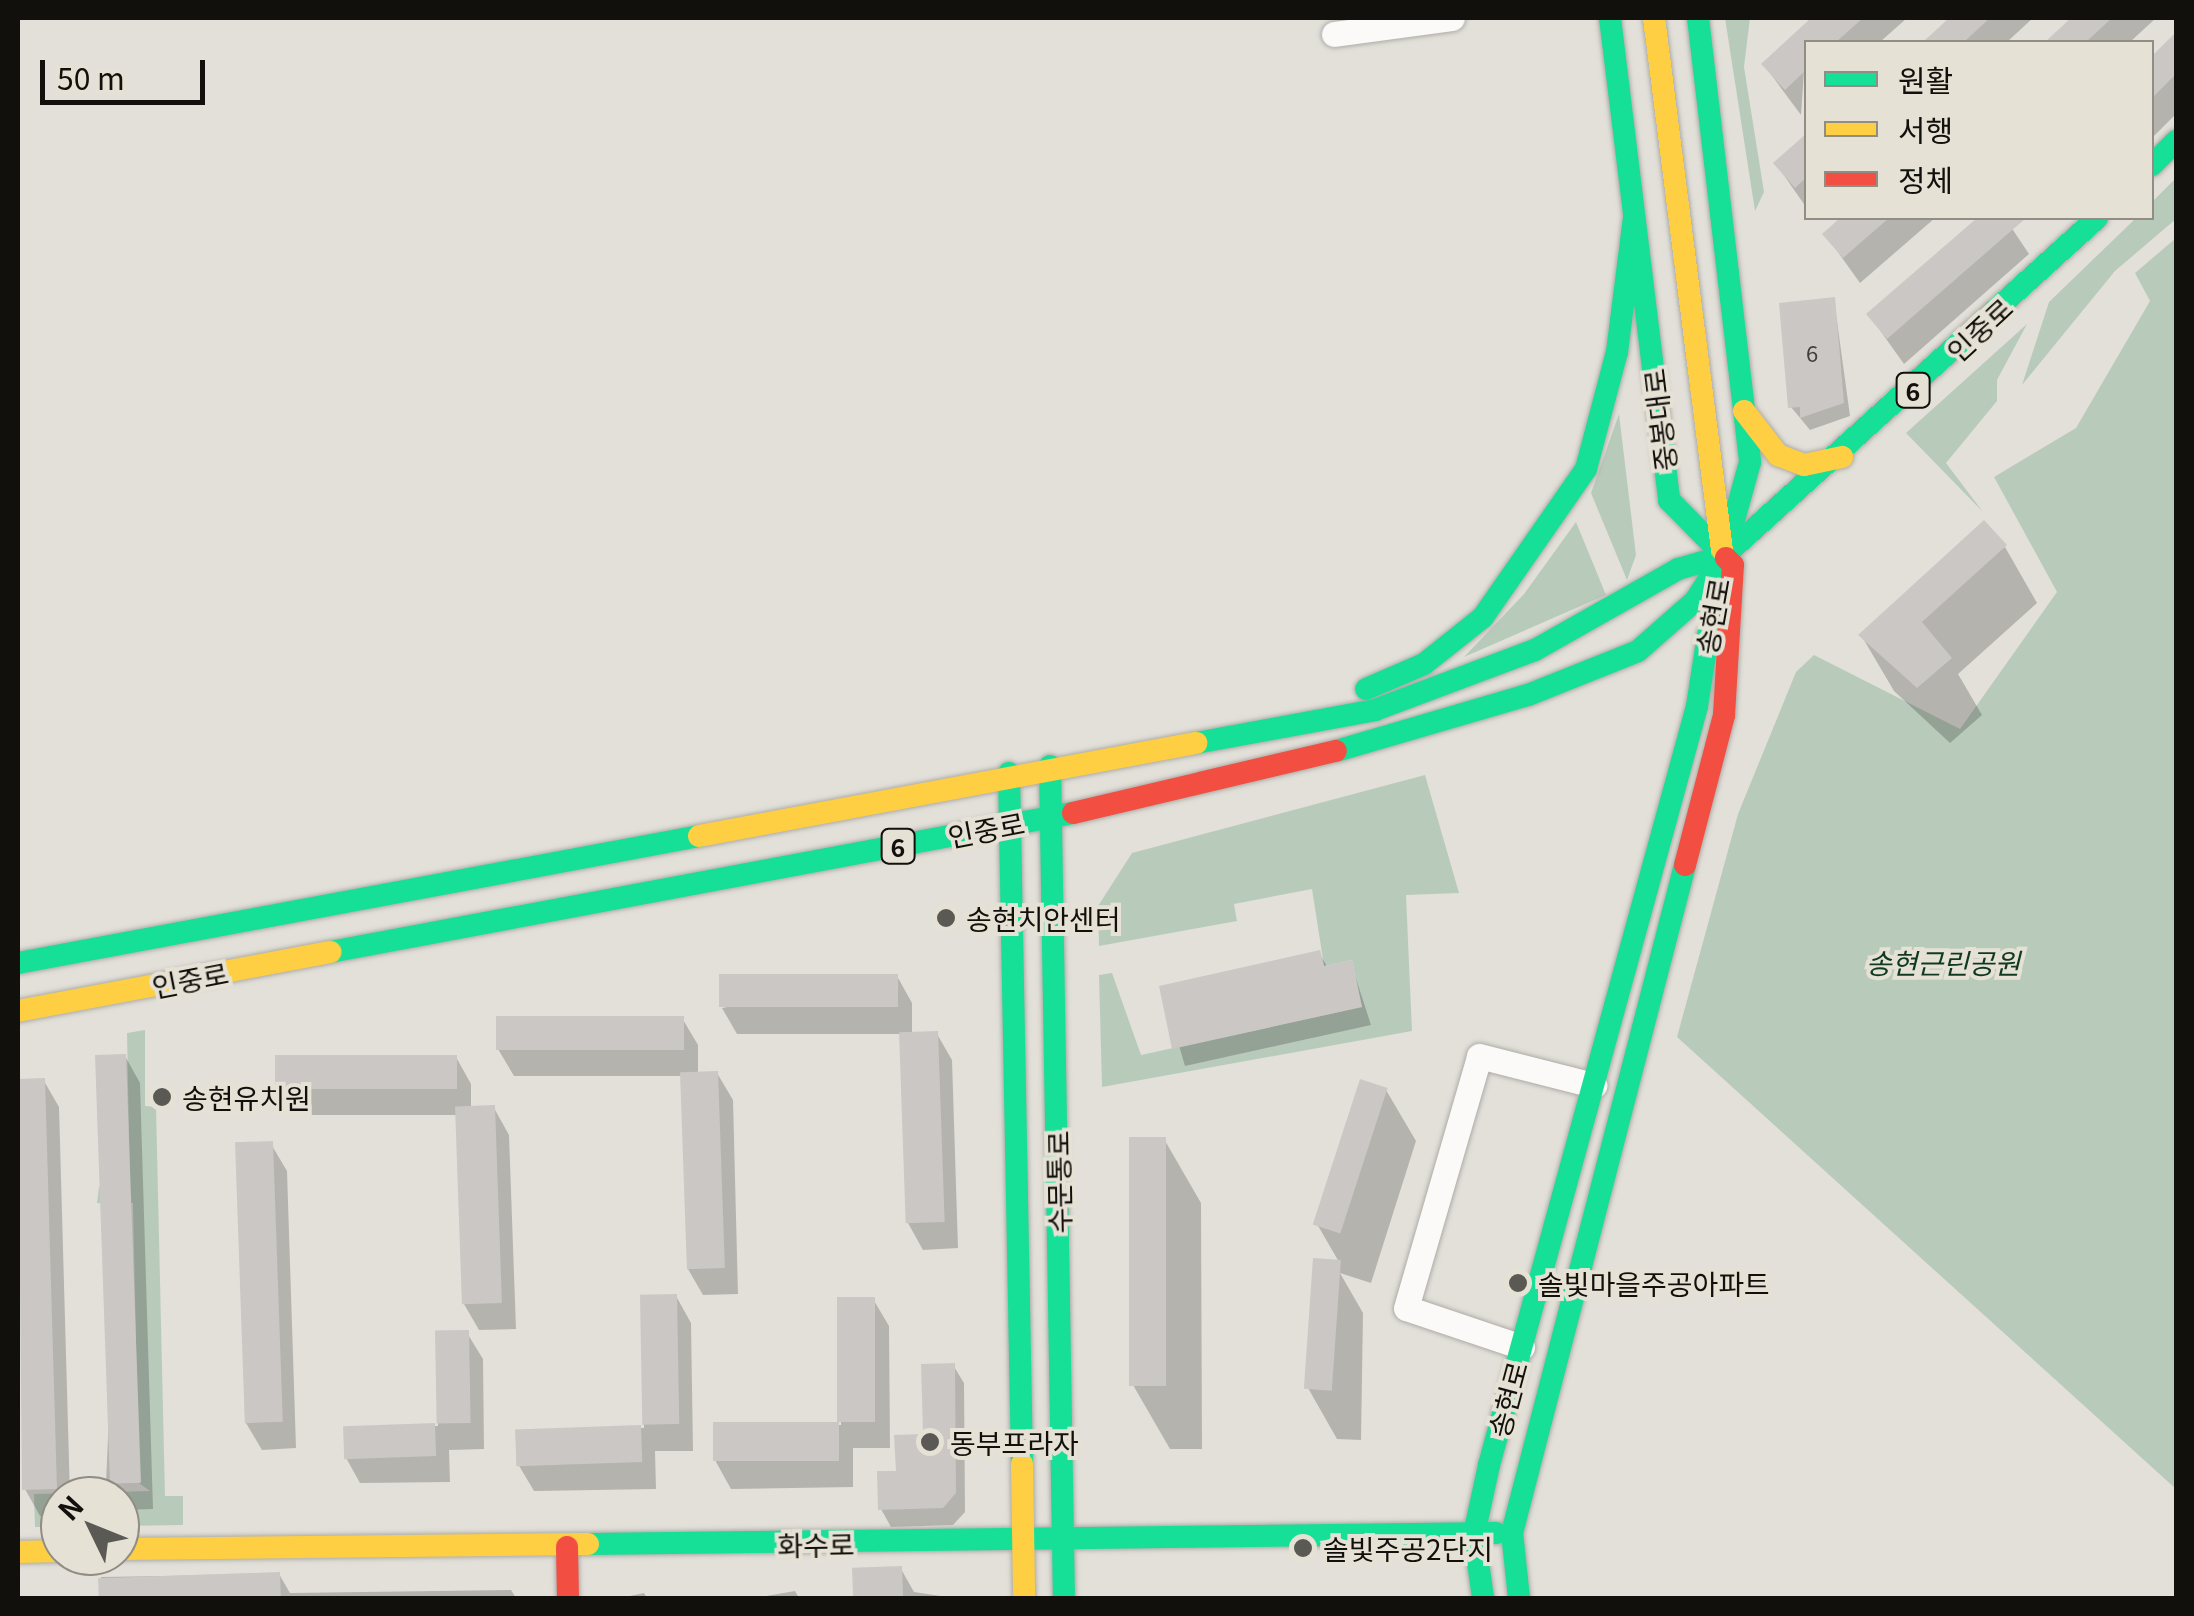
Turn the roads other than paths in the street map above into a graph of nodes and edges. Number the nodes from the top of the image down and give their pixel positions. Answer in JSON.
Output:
{"nodes":[{"id":1,"x":1452,"y":18,"type":"edge"},
{"id":2,"x":1610,"y":18,"type":"edge"},
{"id":3,"x":1654,"y":18,"type":"edge"},
{"id":4,"x":1689,"y":18,"type":"edge"},
{"id":5,"x":1698,"y":18,"type":"edge"},
{"id":6,"x":1334,"y":34,"type":"dead end"},
{"id":7,"x":1666,"y":114,"type":"junction"},
{"id":8,"x":2176,"y":140,"type":"edge"},
{"id":9,"x":2154,"y":162,"type":"edge"},
{"id":10,"x":1634,"y":218,"type":"junction"},
{"id":11,"x":2094,"y":220,"type":"edge"},
{"id":12,"x":1744,"y":412,"type":"junction"},
{"id":13,"x":1842,"y":457,"type":"junction"},
{"id":14,"x":1724,"y":556,"type":"junction"},
{"id":15,"x":1288,"y":720,"type":"junction"},
{"id":16,"x":1050,"y":766,"type":"junction"},
{"id":17,"x":1009,"y":774,"type":"junction"},
{"id":18,"x":1051,"y":816,"type":"junction"},
{"id":19,"x":1010,"y":824,"type":"junction"},
{"id":20,"x":18,"y":963,"type":"edge"},
{"id":21,"x":18,"y":1011,"type":"edge"},
{"id":22,"x":1594,"y":1086,"type":"junction"},
{"id":23,"x":1522,"y":1347,"type":"junction"},
{"id":24,"x":1512,"y":1533,"type":"junction"},
{"id":25,"x":1474,"y":1534,"type":"junction"},
{"id":26,"x":1023,"y":1542,"type":"junction"},
{"id":27,"x":1064,"y":1542,"type":"junction"},
{"id":28,"x":567,"y":1547,"type":"junction"},
{"id":29,"x":140,"y":1549,"type":"edge"},
{"id":30,"x":568,"y":1598,"type":"edge"},
{"id":31,"x":1024,"y":1598,"type":"edge"},
{"id":32,"x":1064,"y":1598,"type":"edge"},
{"id":33,"x":1483,"y":1598,"type":"edge"},
{"id":34,"x":1519,"y":1598,"type":"edge"}],
"edges":[{"from":1,"to":6,"type":"street"},
{"from":2,"to":10,"type":"main road","name":"중봉대로"},
{"from":3,"to":7,"type":"main road"},
{"from":4,"to":7,"type":"main road"},
{"from":5,"to":12,"type":"main road"},
{"from":7,"to":14,"type":"main road"},
{"from":8,"to":9,"type":"main road"},
{"from":10,"to":14,"type":"main road","name":"중봉대로"},
{"from":10,"to":15,"type":"main road"},
{"from":11,"to":13,"type":"main road","name":"인중로","number":"6"},
{"from":12,"to":13,"type":"main road"},
{"from":12,"to":14,"type":"main road"},
{"from":13,"to":14,"type":"main road","name":"인중로","number":"6"},
{"from":14,"to":15,"type":"main road","name":"인중로","number":"6"},
{"from":14,"to":18,"type":"main road","name":"인중로","number":"6"},
{"from":14,"to":22,"type":"main road","name":"송현로"},
{"from":14,"to":24,"type":"main road","name":"송현로"},
{"from":15,"to":16,"type":"main road","name":"인중로","number":"6"},
{"from":16,"to":17,"type":"main road","name":"인중로","number":"6"},
{"from":16,"to":18,"type":"main road","name":"수문통로"},
{"from":17,"to":19,"type":"main road","name":"수문통로"},
{"from":17,"to":20,"type":"main road","name":"인중로","number":"6"},
{"from":18,"to":19,"type":"main road","name":"인중로","number":"6"},
{"from":18,"to":27,"type":"main road","name":"수문통로"},
{"from":19,"to":21,"type":"main road","name":"인중로","number":"6"},
{"from":19,"to":26,"type":"main road","name":"수문통로"},
{"from":22,"to":23,"type":"main road","name":"송현로"},
{"from":22,"to":23,"type":"street"},
{"from":23,"to":25,"type":"main road","name":"송현로"},
{"from":24,"to":25,"type":"main road","name":"화수로"},
{"from":24,"to":34,"type":"main road","name":"송현로"},
{"from":25,"to":27,"type":"main road","name":"화수로"},
{"from":25,"to":33,"type":"main road","name":"송현로"},
{"from":26,"to":27,"type":"main road","name":"화수로"},
{"from":26,"to":28,"type":"main road","name":"화수로"},
{"from":26,"to":31,"type":"main road","name":"수문통로"},
{"from":27,"to":32,"type":"main road","name":"수문통로"},
{"from":28,"to":29,"type":"main road","name":"화수로"},
{"from":28,"to":30,"type":"main road"}]}
